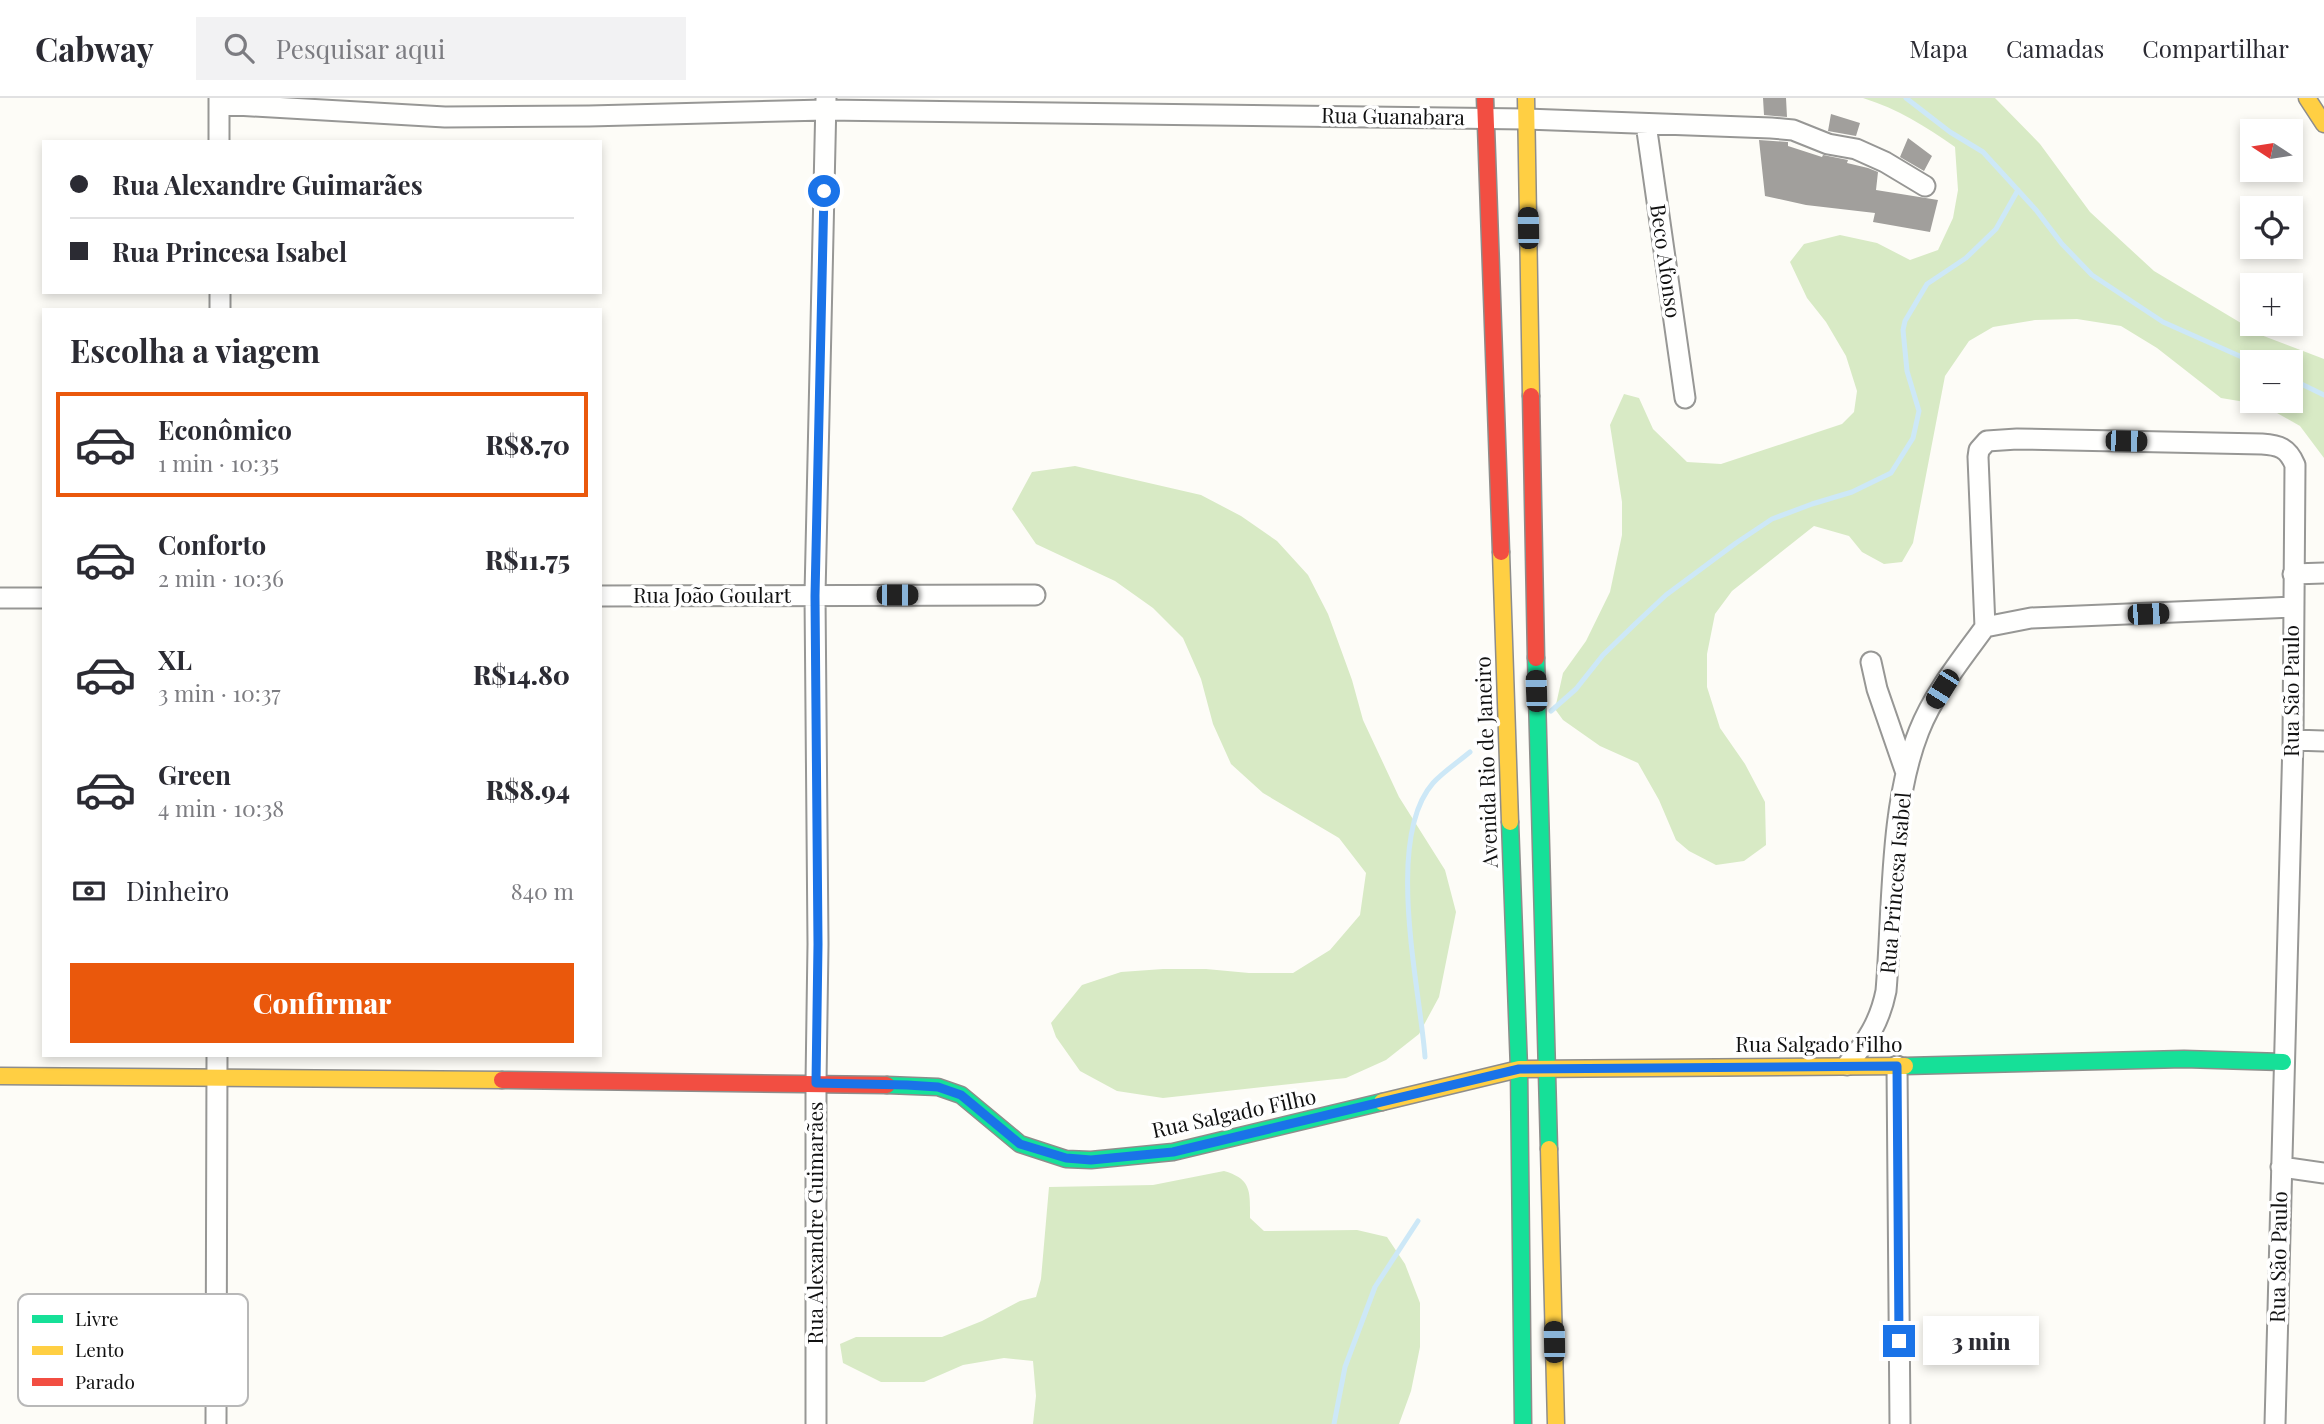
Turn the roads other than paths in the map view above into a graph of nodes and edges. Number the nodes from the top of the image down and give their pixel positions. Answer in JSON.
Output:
{"nodes":[{"id":1,"x":1485,"y":98,"type":"edge"},
{"id":2,"x":1526,"y":98,"type":"edge"},
{"id":3,"x":2307,"y":98,"type":"edge"},
{"id":4,"x":219,"y":101,"type":"edge"},
{"id":5,"x":825,"y":104,"type":"edge"},
{"id":6,"x":1485,"y":119,"type":"junction"},
{"id":7,"x":1526,"y":119,"type":"junction"},
{"id":8,"x":1646,"y":124,"type":"junction"},
{"id":9,"x":2324,"y":124,"type":"edge"},
{"id":10,"x":219,"y":140,"type":"edge"},
{"id":11,"x":1925,"y":186,"type":"dead end"},
{"id":12,"x":1685,"y":398,"type":"dead end"},
{"id":13,"x":2324,"y":573,"type":"edge"},
{"id":14,"x":2293,"y":574,"type":"junction"},
{"id":15,"x":1035,"y":595,"type":"dead end"},
{"id":16,"x":602,"y":596,"type":"edge"},
{"id":17,"x":815,"y":596,"type":"junction"},
{"id":18,"x":0,"y":598,"type":"edge"},
{"id":19,"x":42,"y":598,"type":"edge"},
{"id":20,"x":2292,"y":607,"type":"junction"},
{"id":21,"x":1985,"y":627,"type":"junction"},
{"id":22,"x":1871,"y":662,"type":"dead end"},
{"id":23,"x":2293,"y":740,"type":"junction"},
{"id":24,"x":2324,"y":741,"type":"edge"},
{"id":25,"x":1906,"y":774,"type":"junction"},
{"id":26,"x":217,"y":1057,"type":"edge"},
{"id":27,"x":2283,"y":1062,"type":"junction"},
{"id":28,"x":1847,"y":1065,"type":"junction"},
{"id":29,"x":1897,"y":1066,"type":"junction"},
{"id":30,"x":1519,"y":1069,"type":"junction"},
{"id":31,"x":1547,"y":1069,"type":"junction"},
{"id":32,"x":0,"y":1076,"type":"edge"},
{"id":33,"x":216,"y":1076,"type":"junction"},
{"id":34,"x":816,"y":1083,"type":"junction"},
{"id":35,"x":2281,"y":1167,"type":"junction"},
{"id":36,"x":2324,"y":1173,"type":"edge"},
{"id":37,"x":216,"y":1294,"type":"edge"},
{"id":38,"x":216,"y":1406,"type":"edge"},
{"id":39,"x":216,"y":1424,"type":"edge"},
{"id":40,"x":816,"y":1424,"type":"edge"},
{"id":41,"x":1522,"y":1424,"type":"edge"},
{"id":42,"x":1556,"y":1424,"type":"edge"},
{"id":43,"x":1900,"y":1424,"type":"edge"},
{"id":44,"x":2275,"y":1424,"type":"edge"}],
"edges":[{"from":1,"to":6,"type":"main road","name":"Avenida Rio de Janeiro"},
{"from":2,"to":7,"type":"main road"},
{"from":3,"to":9,"type":"main road"},
{"from":4,"to":5,"type":"street","name":"Rua Guanabara"},
{"from":4,"to":10,"type":"street"},
{"from":5,"to":6,"type":"street","name":"Rua Guanabara"},
{"from":5,"to":17,"type":"street","name":"Rua Alexandre Guimarães"},
{"from":6,"to":7,"type":"street","name":"Rua Guanabara"},
{"from":6,"to":30,"type":"main road","name":"Avenida Rio de Janeiro"},
{"from":7,"to":8,"type":"street","name":"Rua Guanabara"},
{"from":7,"to":31,"type":"main road"},
{"from":8,"to":11,"type":"street","name":"Rua Guanabara"},
{"from":8,"to":12,"type":"street","name":"Beco Afonso"},
{"from":13,"to":14,"type":"street"},
{"from":14,"to":20,"type":"street","name":"Rua São Paulo"},
{"from":14,"to":21,"type":"street","name":"Rua São Paulo"},
{"from":15,"to":17,"type":"street","name":"Rua João Goulart"},
{"from":16,"to":17,"type":"street","name":"Rua João Goulart"},
{"from":17,"to":34,"type":"street","name":"Rua Alexandre Guimarães"},
{"from":18,"to":19,"type":"street"},
{"from":20,"to":21,"type":"street"},
{"from":20,"to":23,"type":"street","name":"Rua São Paulo"},
{"from":21,"to":25,"type":"street","name":"Rua Princesa Isabel"},
{"from":22,"to":25,"type":"street"},
{"from":23,"to":24,"type":"street"},
{"from":23,"to":27,"type":"street","name":"Rua São Paulo"},
{"from":25,"to":28,"type":"street","name":"Rua Princesa Isabel"},
{"from":26,"to":33,"type":"street"},
{"from":27,"to":29,"type":"main road","name":"Rua Salgado Filho"},
{"from":27,"to":35,"type":"street","name":"Rua São Paulo"},
{"from":28,"to":29,"type":"main road","name":"Rua Salgado Filho"},
{"from":28,"to":31,"type":"main road","name":"Rua Salgado Filho"},
{"from":29,"to":43,"type":"street"},
{"from":30,"to":31,"type":"main road","name":"Rua Salgado Filho"},
{"from":30,"to":34,"type":"main road","name":"Rua Salgado Filho"},
{"from":30,"to":41,"type":"main road","name":"Avenida Rio de Janeiro"},
{"from":31,"to":42,"type":"main road"},
{"from":32,"to":33,"type":"main road","name":"Rua Salgado Filho"},
{"from":33,"to":34,"type":"main road","name":"Rua Salgado Filho"},
{"from":33,"to":37,"type":"street"},
{"from":34,"to":40,"type":"street","name":"Rua Alexandre Guimarães"},
{"from":35,"to":36,"type":"street"},
{"from":35,"to":44,"type":"street","name":"Rua São Paulo"},
{"from":38,"to":39,"type":"street"}]}
